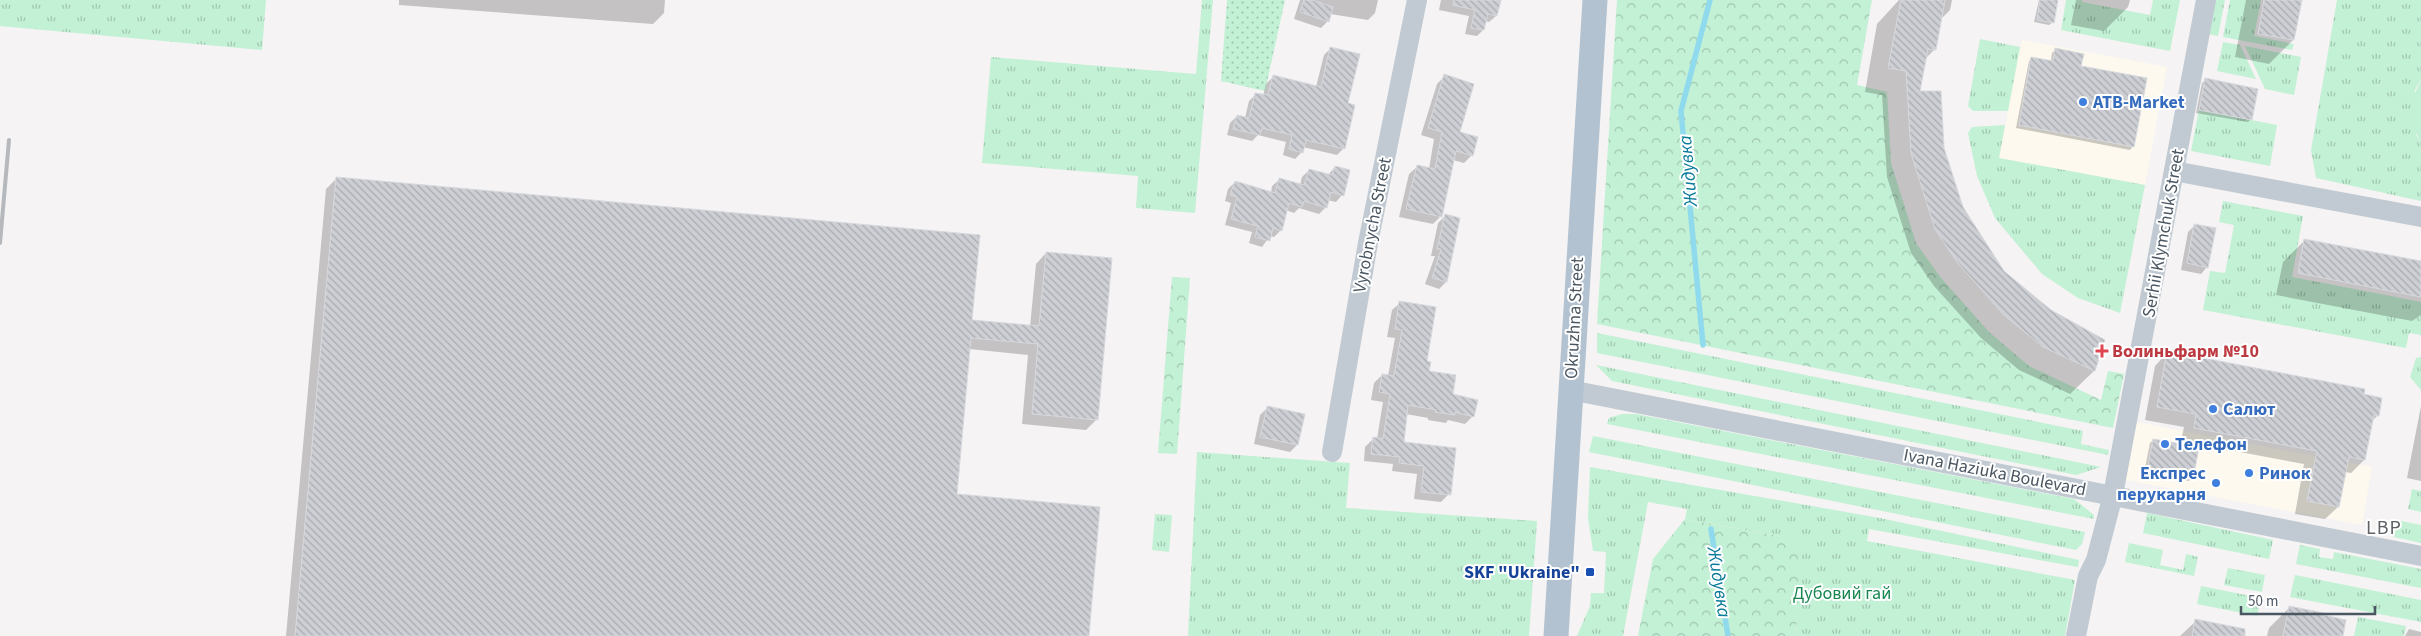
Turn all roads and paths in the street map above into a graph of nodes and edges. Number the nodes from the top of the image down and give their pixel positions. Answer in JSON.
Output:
{"nodes":[{"id":1,"x":1417,"y":0,"type":"edge"},
{"id":2,"x":1595,"y":0,"type":"edge"},
{"id":3,"x":2206,"y":0,"type":"edge"},
{"id":4,"x":2174,"y":171,"type":"junction"},
{"id":5,"x":2421,"y":217,"type":"edge"},
{"id":6,"x":1570,"y":390,"type":"junction"},
{"id":7,"x":1332,"y":452,"type":"dead end"},
{"id":8,"x":2113,"y":495,"type":"junction"},
{"id":9,"x":2421,"y":556,"type":"edge"},
{"id":10,"x":1556,"y":636,"type":"edge"},
{"id":11,"x":2076,"y":636,"type":"edge"}],
"edges":[{"from":1,"to":7,"type":"street","name":"Vyrobnycha Street"},
{"from":2,"to":6,"type":"main road","name":"Okruzhna Street"},
{"from":3,"to":4,"type":"street","name":"Serhii Klymchuk Street"},
{"from":4,"to":5,"type":"street"},
{"from":4,"to":8,"type":"street","name":"Serhii Klymchuk Street"},
{"from":6,"to":8,"type":"street","name":"Ivana Haziuka Boulevard"},
{"from":6,"to":10,"type":"main road","name":"Okruzhna Street"},
{"from":8,"to":9,"type":"street","name":"Ivana Haziuka Boulevard"},
{"from":8,"to":11,"type":"street","name":"Serhii Klymchuk Street"}]}
